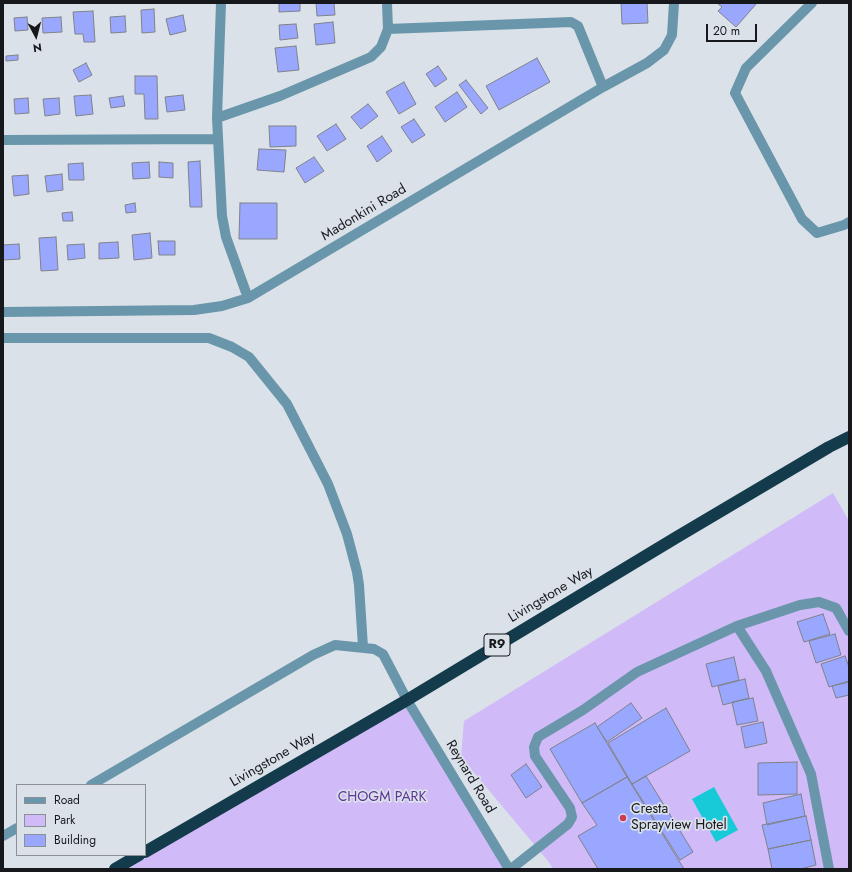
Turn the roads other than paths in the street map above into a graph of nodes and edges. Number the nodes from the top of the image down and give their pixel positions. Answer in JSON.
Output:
{"nodes":[{"id":1,"x":221,"y":3,"type":"edge"},
{"id":2,"x":387,"y":3,"type":"edge"},
{"id":3,"x":674,"y":3,"type":"edge"},
{"id":4,"x":812,"y":3,"type":"edge"},
{"id":5,"x":388,"y":29,"type":"junction"},
{"id":6,"x":603,"y":87,"type":"junction"},
{"id":7,"x":217,"y":118,"type":"junction"},
{"id":8,"x":217,"y":139,"type":"junction"},
{"id":9,"x":3,"y":140,"type":"edge"},
{"id":10,"x":849,"y":222,"type":"edge"},
{"id":11,"x":248,"y":298,"type":"junction"},
{"id":12,"x":3,"y":312,"type":"edge"},
{"id":13,"x":3,"y":338,"type":"edge"},
{"id":14,"x":849,"y":437,"type":"edge"},
{"id":15,"x":737,"y":626,"type":"junction"},
{"id":16,"x":849,"y":631,"type":"edge"},
{"id":17,"x":363,"y":648,"type":"junction"},
{"id":18,"x":407,"y":700,"type":"junction"},
{"id":19,"x":93,"y":784,"type":"edge"},
{"id":20,"x":16,"y":829,"type":"edge"},
{"id":21,"x":3,"y":836,"type":"edge"},
{"id":22,"x":146,"y":851,"type":"edge"},
{"id":23,"x":137,"y":856,"type":"edge"},
{"id":24,"x":115,"y":869,"type":"edge"},
{"id":25,"x":510,"y":869,"type":"edge"},
{"id":26,"x":829,"y":869,"type":"edge"}],
"edges":[{"from":1,"to":7,"type":"street"},
{"from":2,"to":5,"type":"street"},
{"from":3,"to":6,"type":"street","name":"Madonkini Road"},
{"from":4,"to":10,"type":"street"},
{"from":5,"to":6,"type":"street"},
{"from":5,"to":7,"type":"street"},
{"from":6,"to":11,"type":"street","name":"Madonkini Road"},
{"from":7,"to":8,"type":"street"},
{"from":8,"to":9,"type":"street"},
{"from":8,"to":11,"type":"street"},
{"from":11,"to":12,"type":"street","name":"Madonkini Road"},
{"from":13,"to":17,"type":"street"},
{"from":14,"to":18,"type":"highway","name":"Livingstone Way","number":"R9"},
{"from":15,"to":16,"type":"street"},
{"from":15,"to":25,"type":"street"},
{"from":15,"to":26,"type":"street"},
{"from":17,"to":18,"type":"street","name":"Reynard Road"},
{"from":17,"to":19,"type":"street","name":"Reynard Road"},
{"from":18,"to":22,"type":"highway","name":"Livingstone Way","number":"R9"},
{"from":18,"to":25,"type":"street","name":"Reynard Road"},
{"from":20,"to":21,"type":"street"},
{"from":23,"to":24,"type":"highway"}]}
